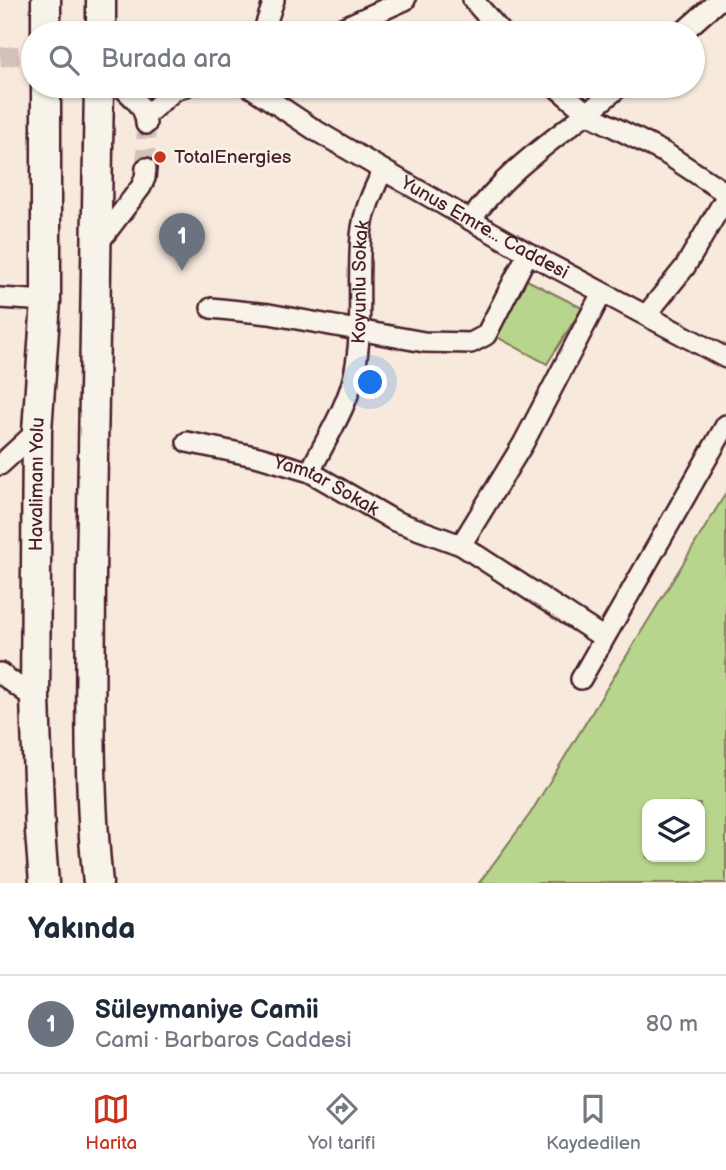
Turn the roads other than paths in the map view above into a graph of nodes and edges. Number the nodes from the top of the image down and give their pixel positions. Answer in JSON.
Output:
{"nodes":[{"id":1,"x":47,"y":0,"type":"edge"},
{"id":2,"x":101,"y":0,"type":"edge"},
{"id":3,"x":274,"y":0,"type":"edge"},
{"id":4,"x":405,"y":0,"type":"edge"},
{"id":5,"x":473,"y":0,"type":"edge"},
{"id":6,"x":719,"y":0,"type":"edge"},
{"id":7,"x":46,"y":21,"type":"edge"},
{"id":8,"x":100,"y":21,"type":"edge"},
{"id":9,"x":267,"y":21,"type":"edge"},
{"id":10,"x":358,"y":21,"type":"edge"},
{"id":11,"x":491,"y":21,"type":"edge"},
{"id":12,"x":695,"y":21,"type":"edge"},
{"id":13,"x":46,"y":98,"type":"edge"},
{"id":14,"x":99,"y":98,"type":"edge"},
{"id":15,"x":133,"y":98,"type":"edge"},
{"id":16,"x":167,"y":98,"type":"edge"},
{"id":17,"x":267,"y":98,"type":"edge"},
{"id":18,"x":569,"y":98,"type":"edge"},
{"id":19,"x":606,"y":98,"type":"edge"},
{"id":20,"x":588,"y":114,"type":"junction"},
{"id":21,"x":146,"y":168,"type":"tunnel mouth"},
{"id":22,"x":383,"y":170,"type":"junction"},
{"id":23,"x":726,"y":195,"type":"edge"},
{"id":24,"x":471,"y":220,"type":"junction"},
{"id":25,"x":96,"y":246,"type":"junction"},
{"id":26,"x":528,"y":253,"type":"junction"},
{"id":27,"x":602,"y":293,"type":"junction"},
{"id":28,"x":0,"y":298,"type":"edge"},
{"id":29,"x":46,"y":301,"type":"junction"},
{"id":30,"x":211,"y":308,"type":"dead end"},
{"id":31,"x":647,"y":314,"type":"junction"},
{"id":32,"x":360,"y":331,"type":"junction"},
{"id":33,"x":726,"y":358,"type":"edge"},
{"id":34,"x":726,"y":425,"type":"edge"},
{"id":35,"x":37,"y":431,"type":"junction"},
{"id":36,"x":187,"y":442,"type":"dead end"},
{"id":37,"x":0,"y":465,"type":"edge"},
{"id":38,"x":310,"y":472,"type":"junction"},
{"id":39,"x":461,"y":545,"type":"junction"},
{"id":40,"x":604,"y":638,"type":"junction"},
{"id":41,"x":0,"y":673,"type":"edge"},
{"id":42,"x":581,"y":679,"type":"dead end"},
{"id":43,"x":35,"y":699,"type":"junction"},
{"id":44,"x":44,"y":883,"type":"edge"},
{"id":45,"x":98,"y":883,"type":"edge"}],
"edges":[{"from":1,"to":7,"type":"highway"},
{"from":2,"to":8,"type":"highway"},
{"from":3,"to":9,"type":"street"},
{"from":4,"to":10,"type":"street"},
{"from":5,"to":11,"type":"street"},
{"from":6,"to":12,"type":"street"},
{"from":13,"to":29,"type":"highway","name":"Havalimanı Yolu"},
{"from":14,"to":25,"type":"highway"},
{"from":15,"to":16,"type":"street"},
{"from":17,"to":22,"type":"street","name":"Yunus Emre... Caddesi"},
{"from":18,"to":20,"type":"street"},
{"from":19,"to":20,"type":"street"},
{"from":20,"to":23,"type":"street"},
{"from":20,"to":24,"type":"street"},
{"from":21,"to":25,"type":"street"},
{"from":22,"to":24,"type":"street","name":"Yunus Emre... Caddesi"},
{"from":22,"to":32,"type":"street","name":"Koyunlu Sokak"},
{"from":23,"to":31,"type":"street"},
{"from":24,"to":26,"type":"street","name":"Yunus Emre... Caddesi"},
{"from":25,"to":45,"type":"highway"},
{"from":26,"to":27,"type":"street","name":"Yunus Emre... Caddesi"},
{"from":26,"to":32,"type":"street"},
{"from":27,"to":31,"type":"street","name":"Yunus Emre... Caddesi"},
{"from":27,"to":39,"type":"street"},
{"from":28,"to":29,"type":"street"},
{"from":29,"to":35,"type":"highway","name":"Havalimanı Yolu"},
{"from":30,"to":32,"type":"street"},
{"from":31,"to":33,"type":"street","name":"Yunus Emre... Caddesi"},
{"from":32,"to":38,"type":"street","name":"Koyunlu Sokak"},
{"from":34,"to":40,"type":"street"},
{"from":35,"to":37,"type":"street"},
{"from":35,"to":43,"type":"highway","name":"Havalimanı Yolu"},
{"from":36,"to":38,"type":"street","name":"Yamtar Sokak"},
{"from":38,"to":39,"type":"street","name":"Yamtar Sokak"},
{"from":39,"to":40,"type":"street","name":"Yamtar Sokak"},
{"from":40,"to":42,"type":"street"},
{"from":41,"to":43,"type":"street"},
{"from":43,"to":44,"type":"highway","name":"Havalimanı Yolu"}]}
